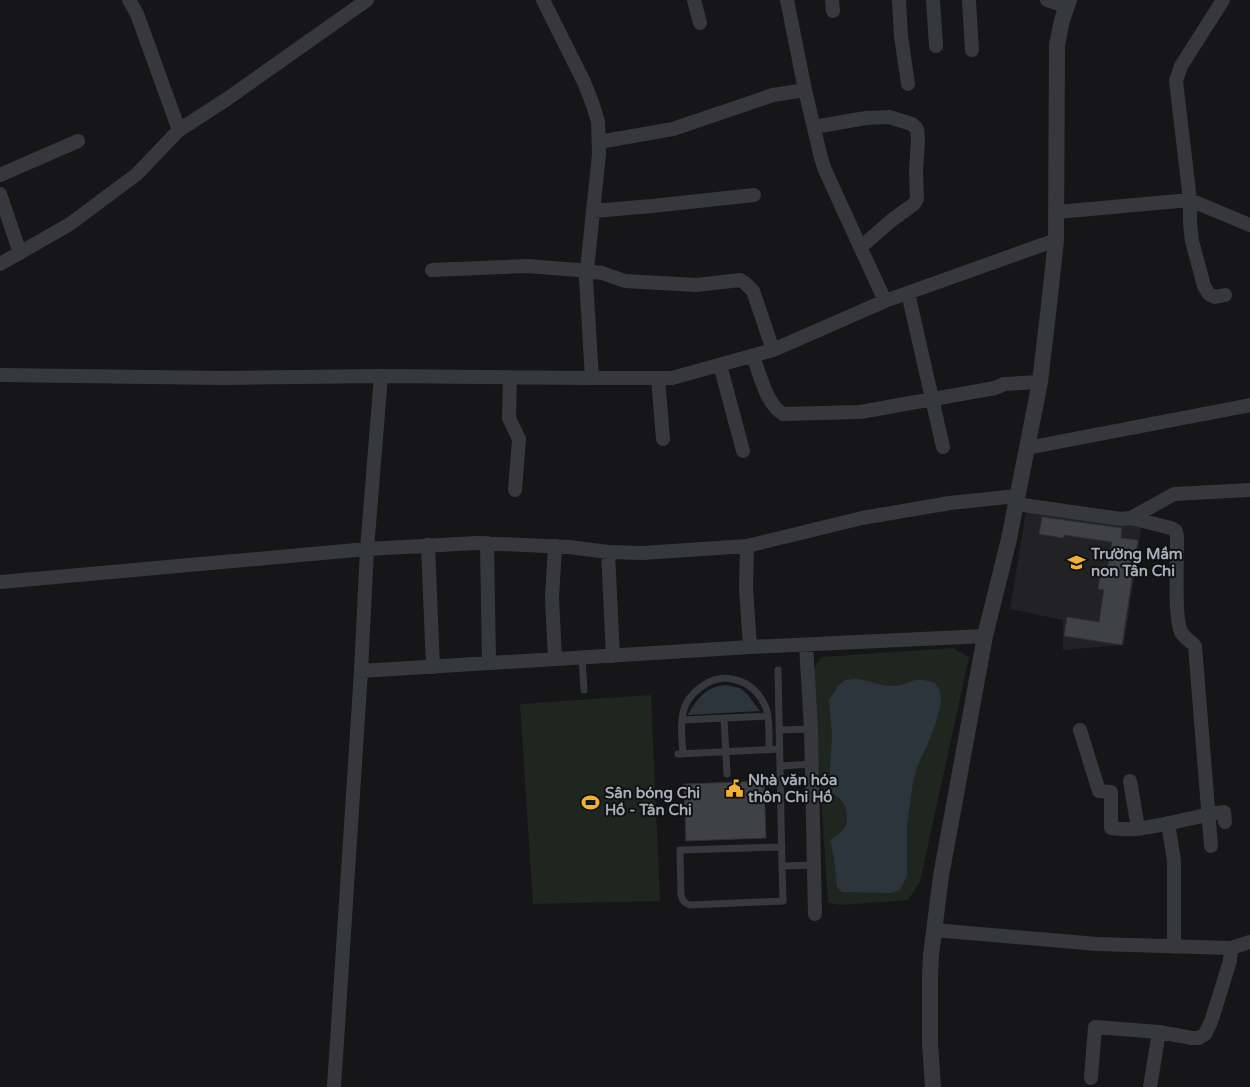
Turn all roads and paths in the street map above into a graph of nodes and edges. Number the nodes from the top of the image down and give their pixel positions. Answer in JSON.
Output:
{"nodes":[{"id":1,"x":128,"y":0,"type":"edge"},
{"id":2,"x":367,"y":0,"type":"edge"},
{"id":3,"x":542,"y":0,"type":"edge"},
{"id":4,"x":694,"y":0,"type":"edge"},
{"id":5,"x":787,"y":0,"type":"edge"},
{"id":6,"x":899,"y":0,"type":"edge"},
{"id":7,"x":933,"y":0,"type":"edge"},
{"id":8,"x":969,"y":0,"type":"edge"},
{"id":9,"x":1047,"y":0,"type":"edge"},
{"id":10,"x":1223,"y":0,"type":"edge"},
{"id":11,"x":1067,"y":3,"type":"edge"},
{"id":12,"x":700,"y":23,"type":"dead end"},
{"id":13,"x":936,"y":46,"type":"dead end"},
{"id":14,"x":972,"y":50,"type":"dead end"},
{"id":15,"x":908,"y":84,"type":"dead end"},
{"id":16,"x":805,"y":90,"type":"junction"},
{"id":17,"x":814,"y":127,"type":"junction"},
{"id":18,"x":179,"y":130,"type":"junction"},
{"id":19,"x":78,"y":141,"type":"dead end"},
{"id":20,"x":599,"y":142,"type":"junction"},
{"id":21,"x":0,"y":175,"type":"edge"},
{"id":22,"x":0,"y":194,"type":"edge"},
{"id":23,"x":754,"y":195,"type":"dead end"},
{"id":24,"x":1190,"y":200,"type":"junction"},
{"id":25,"x":593,"y":211,"type":"junction"},
{"id":26,"x":1056,"y":212,"type":"junction"},
{"id":27,"x":1250,"y":225,"type":"edge"},
{"id":28,"x":1056,"y":240,"type":"junction"},
{"id":29,"x":861,"y":246,"type":"junction"},
{"id":30,"x":20,"y":253,"type":"junction"},
{"id":31,"x":0,"y":264,"type":"edge"},
{"id":32,"x":432,"y":270,"type":"dead end"},
{"id":33,"x":586,"y":270,"type":"junction"},
{"id":34,"x":908,"y":293,"type":"junction"},
{"id":35,"x":1225,"y":295,"type":"dead end"},
{"id":36,"x":885,"y":301,"type":"junction"},
{"id":37,"x":772,"y":350,"type":"junction"},
{"id":38,"x":753,"y":356,"type":"junction"},
{"id":39,"x":720,"y":364,"type":"junction"},
{"id":40,"x":0,"y":375,"type":"edge"},
{"id":41,"x":381,"y":376,"type":"junction"},
{"id":42,"x":510,"y":377,"type":"junction"},
{"id":43,"x":592,"y":378,"type":"junction"},
{"id":44,"x":658,"y":378,"type":"junction"},
{"id":45,"x":1040,"y":382,"type":"junction"},
{"id":46,"x":932,"y":399,"type":"junction"},
{"id":47,"x":1250,"y":405,"type":"edge"},
{"id":48,"x":663,"y":439,"type":"dead end"},
{"id":49,"x":943,"y":448,"type":"dead end"},
{"id":50,"x":1027,"y":448,"type":"junction"},
{"id":51,"x":743,"y":451,"type":"dead end"},
{"id":52,"x":515,"y":490,"type":"dead end"},
{"id":53,"x":1250,"y":490,"type":"edge"},
{"id":54,"x":1017,"y":500,"type":"junction"},
{"id":55,"x":1131,"y":518,"type":"junction"},
{"id":56,"x":487,"y":543,"type":"junction"},
{"id":57,"x":428,"y":545,"type":"junction"},
{"id":58,"x":555,"y":546,"type":"junction"},
{"id":59,"x":747,"y":546,"type":"junction"},
{"id":60,"x":367,"y":549,"type":"junction"},
{"id":61,"x":608,"y":552,"type":"junction"},
{"id":62,"x":0,"y":582,"type":"edge"},
{"id":63,"x":985,"y":636,"type":"junction"},
{"id":64,"x":806,"y":644,"type":"junction"},
{"id":65,"x":750,"y":647,"type":"junction"},
{"id":66,"x":612,"y":656,"type":"junction"},
{"id":67,"x":582,"y":658,"type":"junction"},
{"id":68,"x":555,"y":660,"type":"junction"},
{"id":69,"x":489,"y":664,"type":"junction"},
{"id":70,"x":433,"y":667,"type":"junction"},
{"id":71,"x":778,"y":670,"type":"dead end"},
{"id":72,"x":361,"y":672,"type":"junction"},
{"id":73,"x":584,"y":690,"type":"dead end"},
{"id":74,"x":768,"y":716,"type":"junction"},
{"id":75,"x":724,"y":718,"type":"junction"},
{"id":76,"x":682,"y":720,"type":"junction"},
{"id":77,"x":811,"y":729,"type":"junction"},
{"id":78,"x":780,"y":730,"type":"junction"},
{"id":79,"x":1080,"y":730,"type":"dead end"},
{"id":80,"x":780,"y":749,"type":"junction"},
{"id":81,"x":769,"y":750,"type":"junction"},
{"id":82,"x":726,"y":752,"type":"junction"},
{"id":83,"x":812,"y":764,"type":"junction"},
{"id":84,"x":780,"y":766,"type":"junction"},
{"id":85,"x":726,"y":774,"type":"dead end"},
{"id":86,"x":1130,"y":781,"type":"dead end"},
{"id":87,"x":1209,"y":814,"type":"junction"},
{"id":88,"x":1226,"y":822,"type":"dead end"},
{"id":89,"x":1168,"y":823,"type":"junction"},
{"id":90,"x":1138,"y":828,"type":"junction"},
{"id":91,"x":1211,"y":846,"type":"dead end"},
{"id":92,"x":782,"y":847,"type":"junction"},
{"id":93,"x":814,"y":864,"type":"junction"},
{"id":94,"x":782,"y":866,"type":"junction"},
{"id":95,"x":815,"y":914,"type":"dead end"},
{"id":96,"x":934,"y":930,"type":"junction"},
{"id":97,"x":1250,"y":942,"type":"edge"},
{"id":98,"x":1174,"y":947,"type":"junction"},
{"id":99,"x":1231,"y":948,"type":"junction"},
{"id":100,"x":1159,"y":1032,"type":"junction"},
{"id":101,"x":1091,"y":1078,"type":"dead end"},
{"id":102,"x":334,"y":1087,"type":"edge"},
{"id":103,"x":933,"y":1087,"type":"edge"},
{"id":104,"x":1150,"y":1087,"type":"edge"}],
"edges":[{"from":1,"to":18,"type":"street"},
{"from":2,"to":18,"type":"street"},
{"from":3,"to":20,"type":"street"},
{"from":4,"to":12,"type":"street"},
{"from":5,"to":16,"type":"street"},
{"from":6,"to":15,"type":"street"},
{"from":7,"to":13,"type":"street"},
{"from":8,"to":14,"type":"street"},
{"from":9,"to":11,"type":"street"},
{"from":10,"to":24,"type":"street"},
{"from":11,"to":26,"type":"street"},
{"from":16,"to":17,"type":"street"},
{"from":16,"to":20,"type":"street"},
{"from":17,"to":29,"type":"street"},
{"from":17,"to":29,"type":"street"},
{"from":18,"to":30,"type":"street"},
{"from":19,"to":21,"type":"street"},
{"from":20,"to":25,"type":"street"},
{"from":22,"to":30,"type":"street"},
{"from":23,"to":25,"type":"street"},
{"from":24,"to":26,"type":"street"},
{"from":24,"to":27,"type":"street"},
{"from":24,"to":35,"type":"street"},
{"from":25,"to":33,"type":"street"},
{"from":26,"to":28,"type":"street"},
{"from":28,"to":34,"type":"street"},
{"from":28,"to":45,"type":"street"},
{"from":29,"to":36,"type":"street"},
{"from":30,"to":31,"type":"street"},
{"from":32,"to":33,"type":"street"},
{"from":33,"to":37,"type":"street"},
{"from":33,"to":43,"type":"street"},
{"from":34,"to":36,"type":"street"},
{"from":34,"to":46,"type":"street"},
{"from":36,"to":37,"type":"street"},
{"from":37,"to":38,"type":"street"},
{"from":38,"to":39,"type":"street"},
{"from":38,"to":46,"type":"street"},
{"from":39,"to":44,"type":"street"},
{"from":39,"to":51,"type":"street"},
{"from":40,"to":41,"type":"street"},
{"from":41,"to":42,"type":"street"},
{"from":41,"to":60,"type":"street"},
{"from":42,"to":43,"type":"street"},
{"from":42,"to":52,"type":"street"},
{"from":43,"to":44,"type":"street"},
{"from":44,"to":48,"type":"street"},
{"from":45,"to":46,"type":"street"},
{"from":45,"to":50,"type":"street"},
{"from":46,"to":49,"type":"street"},
{"from":47,"to":50,"type":"street"},
{"from":50,"to":54,"type":"street"},
{"from":53,"to":55,"type":"street"},
{"from":54,"to":55,"type":"street"},
{"from":54,"to":59,"type":"street"},
{"from":54,"to":63,"type":"street"},
{"from":55,"to":87,"type":"street"},
{"from":56,"to":57,"type":"street"},
{"from":56,"to":58,"type":"street"},
{"from":56,"to":69,"type":"street"},
{"from":57,"to":60,"type":"street"},
{"from":57,"to":70,"type":"street"},
{"from":58,"to":61,"type":"street"},
{"from":58,"to":68,"type":"street"},
{"from":59,"to":61,"type":"street"},
{"from":59,"to":65,"type":"street"},
{"from":60,"to":62,"type":"street"},
{"from":60,"to":72,"type":"street"},
{"from":61,"to":66,"type":"street"},
{"from":63,"to":64,"type":"street"},
{"from":63,"to":96,"type":"street"},
{"from":64,"to":65,"type":"street"},
{"from":64,"to":77,"type":"street"},
{"from":65,"to":66,"type":"street"},
{"from":66,"to":67,"type":"street"},
{"from":67,"to":68,"type":"street"},
{"from":67,"to":73,"type":"lane"},
{"from":68,"to":69,"type":"street"},
{"from":69,"to":70,"type":"street"},
{"from":70,"to":72,"type":"street"},
{"from":71,"to":78,"type":"lane"},
{"from":72,"to":102,"type":"street"},
{"from":74,"to":75,"type":"lane"},
{"from":74,"to":76,"type":"lane"},
{"from":74,"to":81,"type":"lane"},
{"from":75,"to":76,"type":"lane"},
{"from":75,"to":82,"type":"lane"},
{"from":76,"to":82,"type":"lane"},
{"from":77,"to":78,"type":"lane"},
{"from":77,"to":83,"type":"street"},
{"from":78,"to":80,"type":"lane"},
{"from":79,"to":90,"type":"street"},
{"from":80,"to":81,"type":"lane"},
{"from":80,"to":84,"type":"lane"},
{"from":81,"to":82,"type":"lane"},
{"from":82,"to":85,"type":"lane"},
{"from":83,"to":84,"type":"lane"},
{"from":83,"to":93,"type":"street"},
{"from":84,"to":92,"type":"lane"},
{"from":86,"to":90,"type":"street"},
{"from":87,"to":88,"type":"street"},
{"from":87,"to":89,"type":"street"},
{"from":87,"to":91,"type":"street"},
{"from":89,"to":90,"type":"street"},
{"from":89,"to":98,"type":"street"},
{"from":92,"to":94,"type":"lane"},
{"from":92,"to":94,"type":"lane"},
{"from":93,"to":94,"type":"lane"},
{"from":93,"to":95,"type":"street"},
{"from":96,"to":98,"type":"street"},
{"from":96,"to":103,"type":"street"},
{"from":97,"to":99,"type":"street"},
{"from":98,"to":99,"type":"street"},
{"from":99,"to":100,"type":"street"},
{"from":100,"to":101,"type":"street"},
{"from":100,"to":104,"type":"street"}]}
